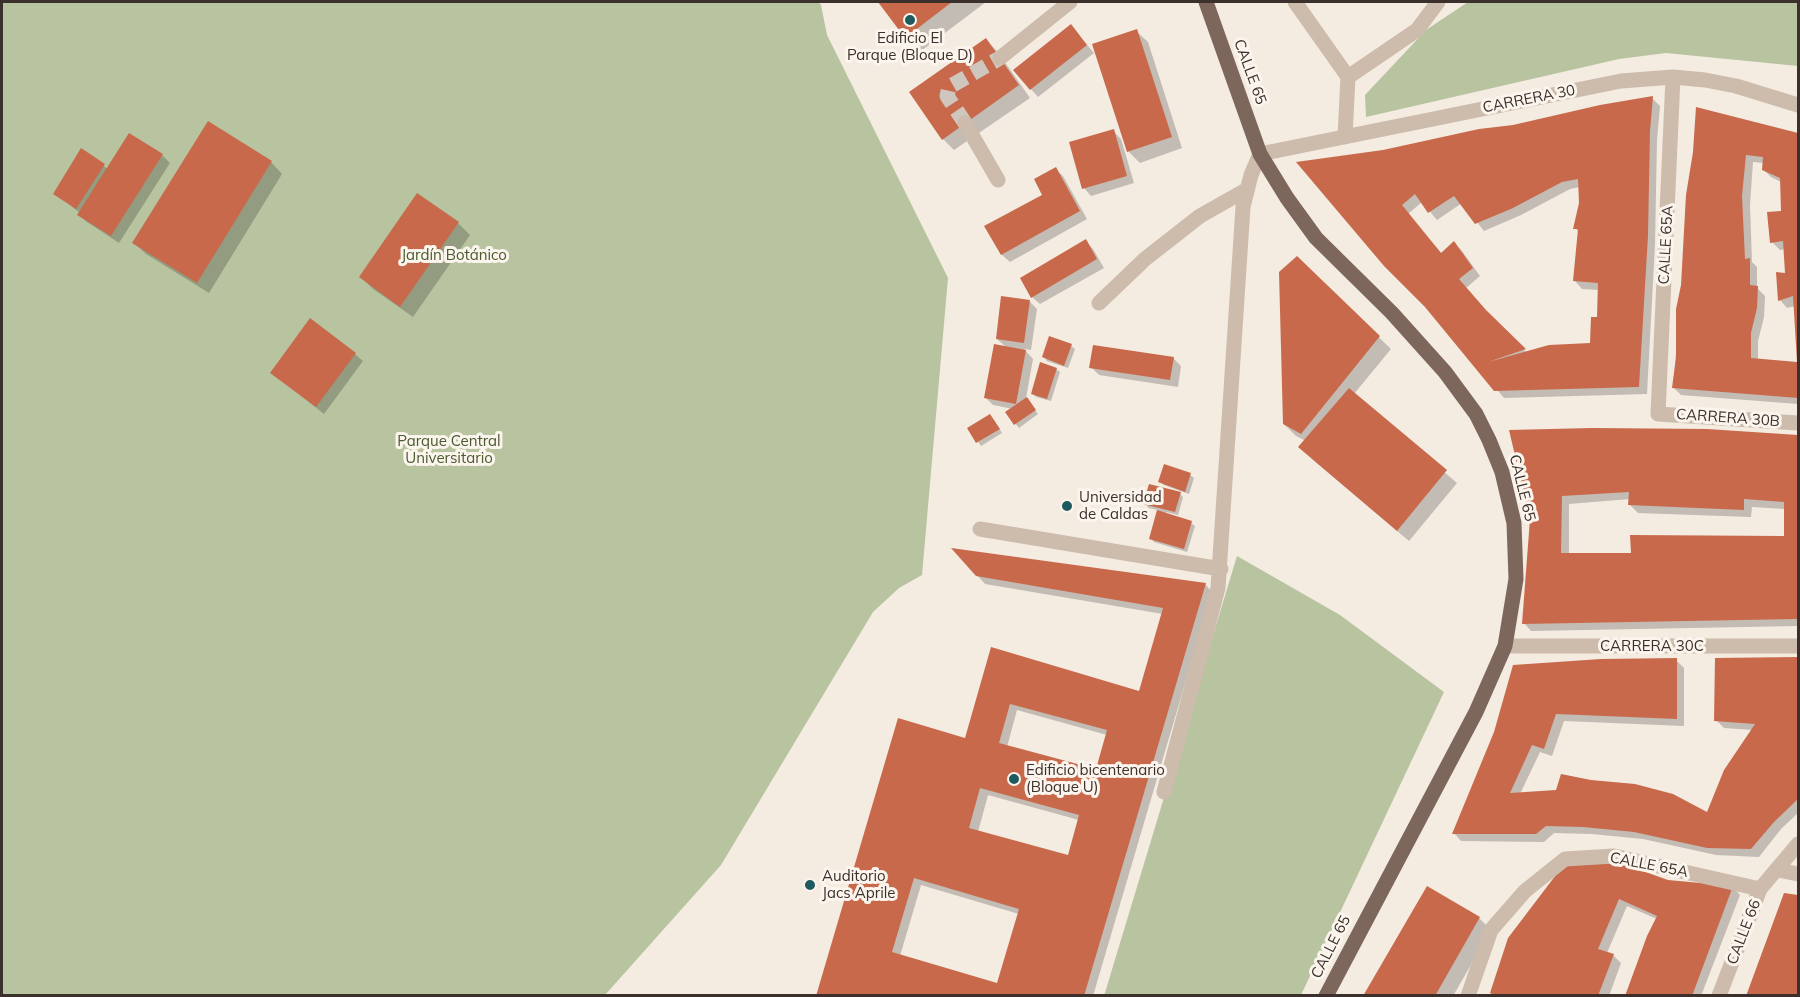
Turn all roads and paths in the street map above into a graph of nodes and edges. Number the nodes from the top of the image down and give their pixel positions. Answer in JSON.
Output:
{"nodes":[{"id":1,"x":1070,"y":2,"type":"edge"},
{"id":2,"x":1206,"y":2,"type":"edge"},
{"id":3,"x":1295,"y":2,"type":"edge"},
{"id":4,"x":1438,"y":2,"type":"edge"},
{"id":5,"x":1000,"y":58,"type":"tunnel mouth"},
{"id":6,"x":1348,"y":77,"type":"junction"},
{"id":7,"x":1673,"y":77,"type":"junction"},
{"id":8,"x":1798,"y":105,"type":"edge"},
{"id":9,"x":965,"y":123,"type":"tunnel mouth"},
{"id":10,"x":1345,"y":137,"type":"junction"},
{"id":11,"x":1260,"y":154,"type":"junction"},
{"id":12,"x":998,"y":180,"type":"dead end"},
{"id":13,"x":1246,"y":190,"type":"junction"},
{"id":14,"x":1099,"y":303,"type":"dead end"},
{"id":15,"x":1658,"y":414,"type":"joint"},
{"id":16,"x":1798,"y":423,"type":"edge"},
{"id":17,"x":980,"y":528,"type":"dead end"},
{"id":18,"x":1221,"y":569,"type":"junction"},
{"id":19,"x":1505,"y":646,"type":"junction"},
{"id":20,"x":1798,"y":646,"type":"edge"},
{"id":21,"x":1164,"y":792,"type":"dead end"},
{"id":22,"x":1798,"y":844,"type":"edge"},
{"id":23,"x":1778,"y":870,"type":"junction"},
{"id":24,"x":1798,"y":874,"type":"edge"},
{"id":25,"x":1760,"y":889,"type":"junction"},
{"id":26,"x":1326,"y":996,"type":"edge"},
{"id":27,"x":1468,"y":996,"type":"edge"},
{"id":28,"x":1719,"y":996,"type":"edge"}],
"edges":[{"from":1,"to":5,"type":"street"},
{"from":2,"to":11,"type":"main road","name":"CALLE 65"},
{"from":3,"to":6,"type":"street"},
{"from":4,"to":6,"type":"street"},
{"from":6,"to":10,"type":"street"},
{"from":7,"to":8,"type":"street","name":"CARRERA 30"},
{"from":7,"to":10,"type":"street","name":"CARRERA 30"},
{"from":7,"to":15,"type":"street","name":"CALLE 65A"},
{"from":9,"to":12,"type":"street"},
{"from":10,"to":11,"type":"street","name":"CARRERA 30"},
{"from":11,"to":13,"type":"street"},
{"from":11,"to":19,"type":"main road","name":"CALLE 65"},
{"from":13,"to":14,"type":"street"},
{"from":13,"to":18,"type":"street"},
{"from":15,"to":16,"type":"street","name":"CARRERA 30B"},
{"from":17,"to":18,"type":"street"},
{"from":18,"to":21,"type":"street"},
{"from":19,"to":20,"type":"street","name":"CARRERA 30C"},
{"from":19,"to":26,"type":"main road","name":"CALLE 65"},
{"from":22,"to":23,"type":"street","name":"CALLE 66"},
{"from":23,"to":24,"type":"street"},
{"from":23,"to":25,"type":"street","name":"CALLE 66"},
{"from":25,"to":27,"type":"street","name":"CALLE 65A"},
{"from":25,"to":28,"type":"street","name":"CALLE 66"}]}
